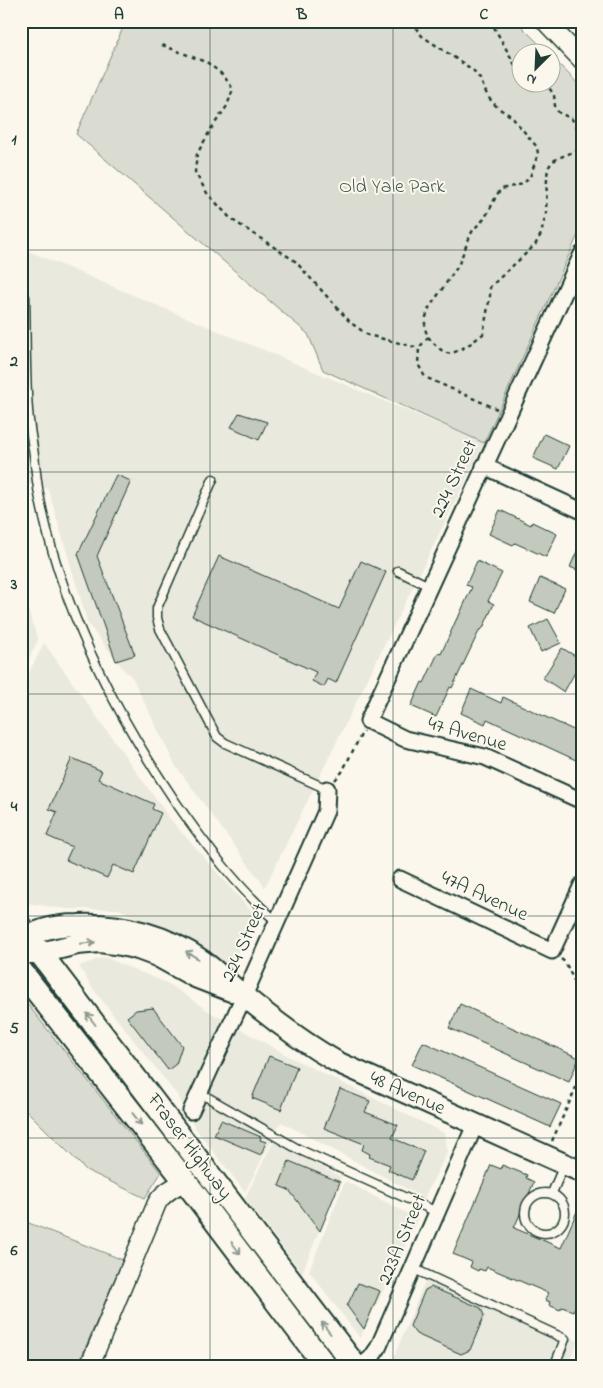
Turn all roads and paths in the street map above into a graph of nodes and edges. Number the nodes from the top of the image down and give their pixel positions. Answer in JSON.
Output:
{"nodes":[{"id":1,"x":410,"y":21,"type":"edge"},
{"id":2,"x":488,"y":21,"type":"edge"},
{"id":3,"x":545,"y":21,"type":"edge"},
{"id":4,"x":162,"y":45,"type":"dead end"},
{"id":5,"x":510,"y":56,"type":"edge"},
{"id":6,"x":582,"y":60,"type":"edge"},
{"id":7,"x":552,"y":92,"type":"edge"},
{"id":8,"x":582,"y":137,"type":"edge"},
{"id":9,"x":582,"y":144,"type":"edge"},
{"id":10,"x":582,"y":254,"type":"edge"},
{"id":11,"x":25,"y":297,"type":"dead end"},
{"id":12,"x":428,"y":337,"type":"junction"},
{"id":13,"x":419,"y":348,"type":"junction"},
{"id":14,"x":508,"y":414,"type":"junction"},
{"id":15,"x":484,"y":466,"type":"junction"},
{"id":16,"x":213,"y":480,"type":"dead end"},
{"id":17,"x":582,"y":511,"type":"edge"},
{"id":18,"x":398,"y":571,"type":"dead end"},
{"id":19,"x":429,"y":586,"type":"junction"},
{"id":20,"x":368,"y":722,"type":"junction"},
{"id":21,"x":327,"y":789,"type":"junction"},
{"id":22,"x":582,"y":801,"type":"edge"},
{"id":23,"x":400,"y":880,"type":"dead end"},
{"id":24,"x":582,"y":885,"type":"edge"},
{"id":25,"x":277,"y":922,"type":"junction"},
{"id":26,"x":26,"y":942,"type":"edge"},
{"id":27,"x":552,"y":951,"type":"junction"},
{"id":28,"x":21,"y":971,"type":"edge"},
{"id":29,"x":244,"y":996,"type":"junction"},
{"id":30,"x":582,"y":997,"type":"edge"},
{"id":31,"x":582,"y":1074,"type":"edge"},
{"id":32,"x":200,"y":1093,"type":"junction"},
{"id":33,"x":191,"y":1111,"type":"dead end"},
{"id":34,"x":475,"y":1124,"type":"junction"},
{"id":35,"x":545,"y":1156,"type":"junction"},
{"id":36,"x":573,"y":1168,"type":"edge"},
{"id":37,"x":185,"y":1181,"type":"junction"},
{"id":38,"x":552,"y":1193,"type":"junction"},
{"id":39,"x":437,"y":1212,"type":"junction"},
{"id":40,"x":412,"y":1268,"type":"junction"},
{"id":41,"x":90,"y":1367,"type":"edge"},
{"id":42,"x":326,"y":1367,"type":"edge"},
{"id":43,"x":356,"y":1367,"type":"edge"},
{"id":44,"x":360,"y":1367,"type":"edge"},
{"id":45,"x":554,"y":1367,"type":"edge"}],
"edges":[{"from":1,"to":12,"type":"path"},
{"from":2,"to":5,"type":"path"},
{"from":3,"to":6,"type":"street"},
{"from":4,"to":13,"type":"path"},
{"from":7,"to":8,"type":"path"},
{"from":9,"to":12,"type":"path"},
{"from":10,"to":14,"type":"street","name":"224 Street"},
{"from":11,"to":25,"type":"lane"},
{"from":12,"to":13,"type":"path"},
{"from":13,"to":14,"type":"path"},
{"from":14,"to":15,"type":"street","name":"224 Street"},
{"from":15,"to":17,"type":"street"},
{"from":15,"to":19,"type":"street","name":"224 Street"},
{"from":16,"to":21,"type":"lane"},
{"from":18,"to":19,"type":"lane"},
{"from":19,"to":20,"type":"street","name":"224 Street"},
{"from":20,"to":21,"type":"path"},
{"from":20,"to":22,"type":"street","name":"47 Avenue"},
{"from":21,"to":25,"type":"street","name":"224 Street"},
{"from":23,"to":27,"type":"street","name":"47A Avenue"},
{"from":24,"to":27,"type":"street"},
{"from":25,"to":29,"type":"street","name":"224 Street"},
{"from":26,"to":29,"type":"main road","name":"48 Avenue"},
{"from":43,"to":26,"type":"main road","name":"Fraser Highway","one_way":true},
{"from":27,"to":30,"type":"path"},
{"from":28,"to":37,"type":"main road","name":"Fraser Highway","one_way":true},
{"from":29,"to":32,"type":"street","name":"224 Street"},
{"from":29,"to":34,"type":"main road","name":"48 Avenue"},
{"from":31,"to":35,"type":"path"},
{"from":32,"to":33,"type":"street","name":"224 Street"},
{"from":32,"to":39,"type":"lane"},
{"from":34,"to":35,"type":"main road","name":"48 Avenue"},
{"from":34,"to":39,"type":"street","name":"223A Street"},
{"from":35,"to":36,"type":"main road","name":"48 Avenue"},
{"from":36,"to":38,"type":"lane"},
{"from":37,"to":41,"type":"street"},
{"from":37,"to":42,"type":"main road","name":"Fraser Highway","one_way":true},
{"from":38,"to":38,"type":"lane"},
{"from":39,"to":40,"type":"street","name":"223A Street"},
{"from":40,"to":44,"type":"street","name":"223A Street"},
{"from":40,"to":45,"type":"lane"}]}
